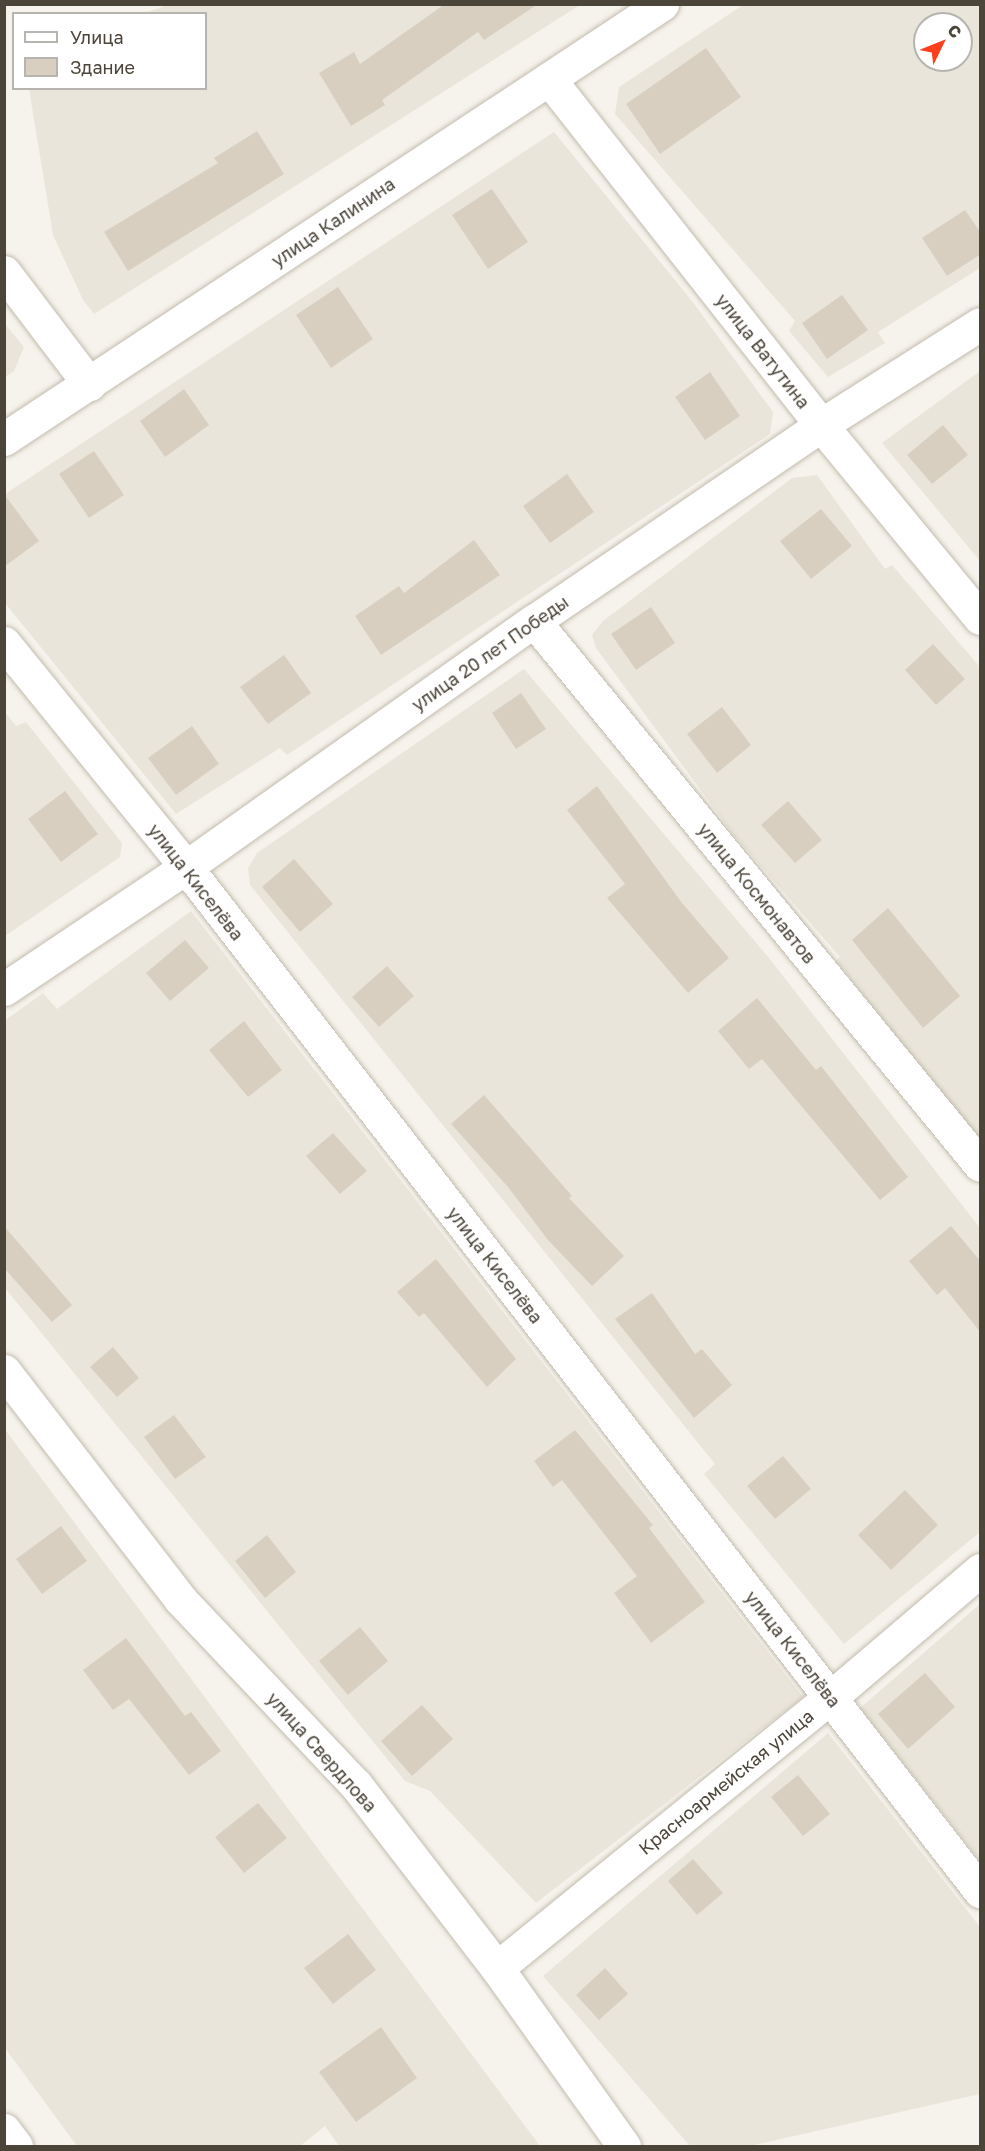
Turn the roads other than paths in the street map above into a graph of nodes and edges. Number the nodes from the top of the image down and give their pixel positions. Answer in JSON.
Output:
{"nodes":[{"id":1,"x":662,"y":4,"type":"edge"},
{"id":2,"x":549,"y":79,"type":"junction"},
{"id":3,"x":4,"y":272,"type":"edge"},
{"id":4,"x":981,"y":324,"type":"edge"},
{"id":5,"x":89,"y":384,"type":"junction"},
{"id":6,"x":821,"y":425,"type":"junction"},
{"id":7,"x":4,"y":439,"type":"edge"},
{"id":8,"x":981,"y":618,"type":"edge"},
{"id":9,"x":534,"y":621,"type":"junction"},
{"id":10,"x":4,"y":643,"type":"edge"},
{"id":11,"x":186,"y":867,"type":"junction"},
{"id":12,"x":4,"y":989,"type":"edge"},
{"id":13,"x":981,"y":1165,"type":"edge"},
{"id":14,"x":4,"y":1371,"type":"edge"},
{"id":15,"x":981,"y":1570,"type":"edge"},
{"id":16,"x":831,"y":1697,"type":"junction"},
{"id":17,"x":981,"y":1891,"type":"edge"},
{"id":18,"x":497,"y":1968,"type":"junction"},
{"id":19,"x":4,"y":2130,"type":"edge"},
{"id":20,"x":16,"y":2146,"type":"edge"},
{"id":21,"x":624,"y":2146,"type":"edge"}],
"edges":[{"from":1,"to":2,"type":"street","name":"улица Калинина"},
{"from":2,"to":5,"type":"street","name":"улица Калинина"},
{"from":2,"to":6,"type":"street","name":"улица Ватутина"},
{"from":3,"to":5,"type":"street"},
{"from":4,"to":6,"type":"street","name":"улица 20 лет Победы"},
{"from":5,"to":7,"type":"street","name":"улица Калинина"},
{"from":6,"to":8,"type":"street","name":"улица Ватутина"},
{"from":6,"to":9,"type":"street","name":"улица 20 лет Победы"},
{"from":9,"to":11,"type":"street","name":"улица 20 лет Победы"},
{"from":9,"to":13,"type":"street","name":"улица Космонавтов"},
{"from":10,"to":11,"type":"street","name":"улица Киселёва"},
{"from":11,"to":12,"type":"street","name":"улица 20 лет Победы"},
{"from":11,"to":16,"type":"street","name":"улица Киселёва"},
{"from":14,"to":18,"type":"street","name":"улица Свердлова"},
{"from":15,"to":16,"type":"street","name":"Красноармейская улица"},
{"from":16,"to":17,"type":"street","name":"улица Киселёва"},
{"from":16,"to":18,"type":"street","name":"Красноармейская улица"},
{"from":18,"to":21,"type":"street","name":"улица Свердлова"},
{"from":19,"to":20,"type":"street"}]}
